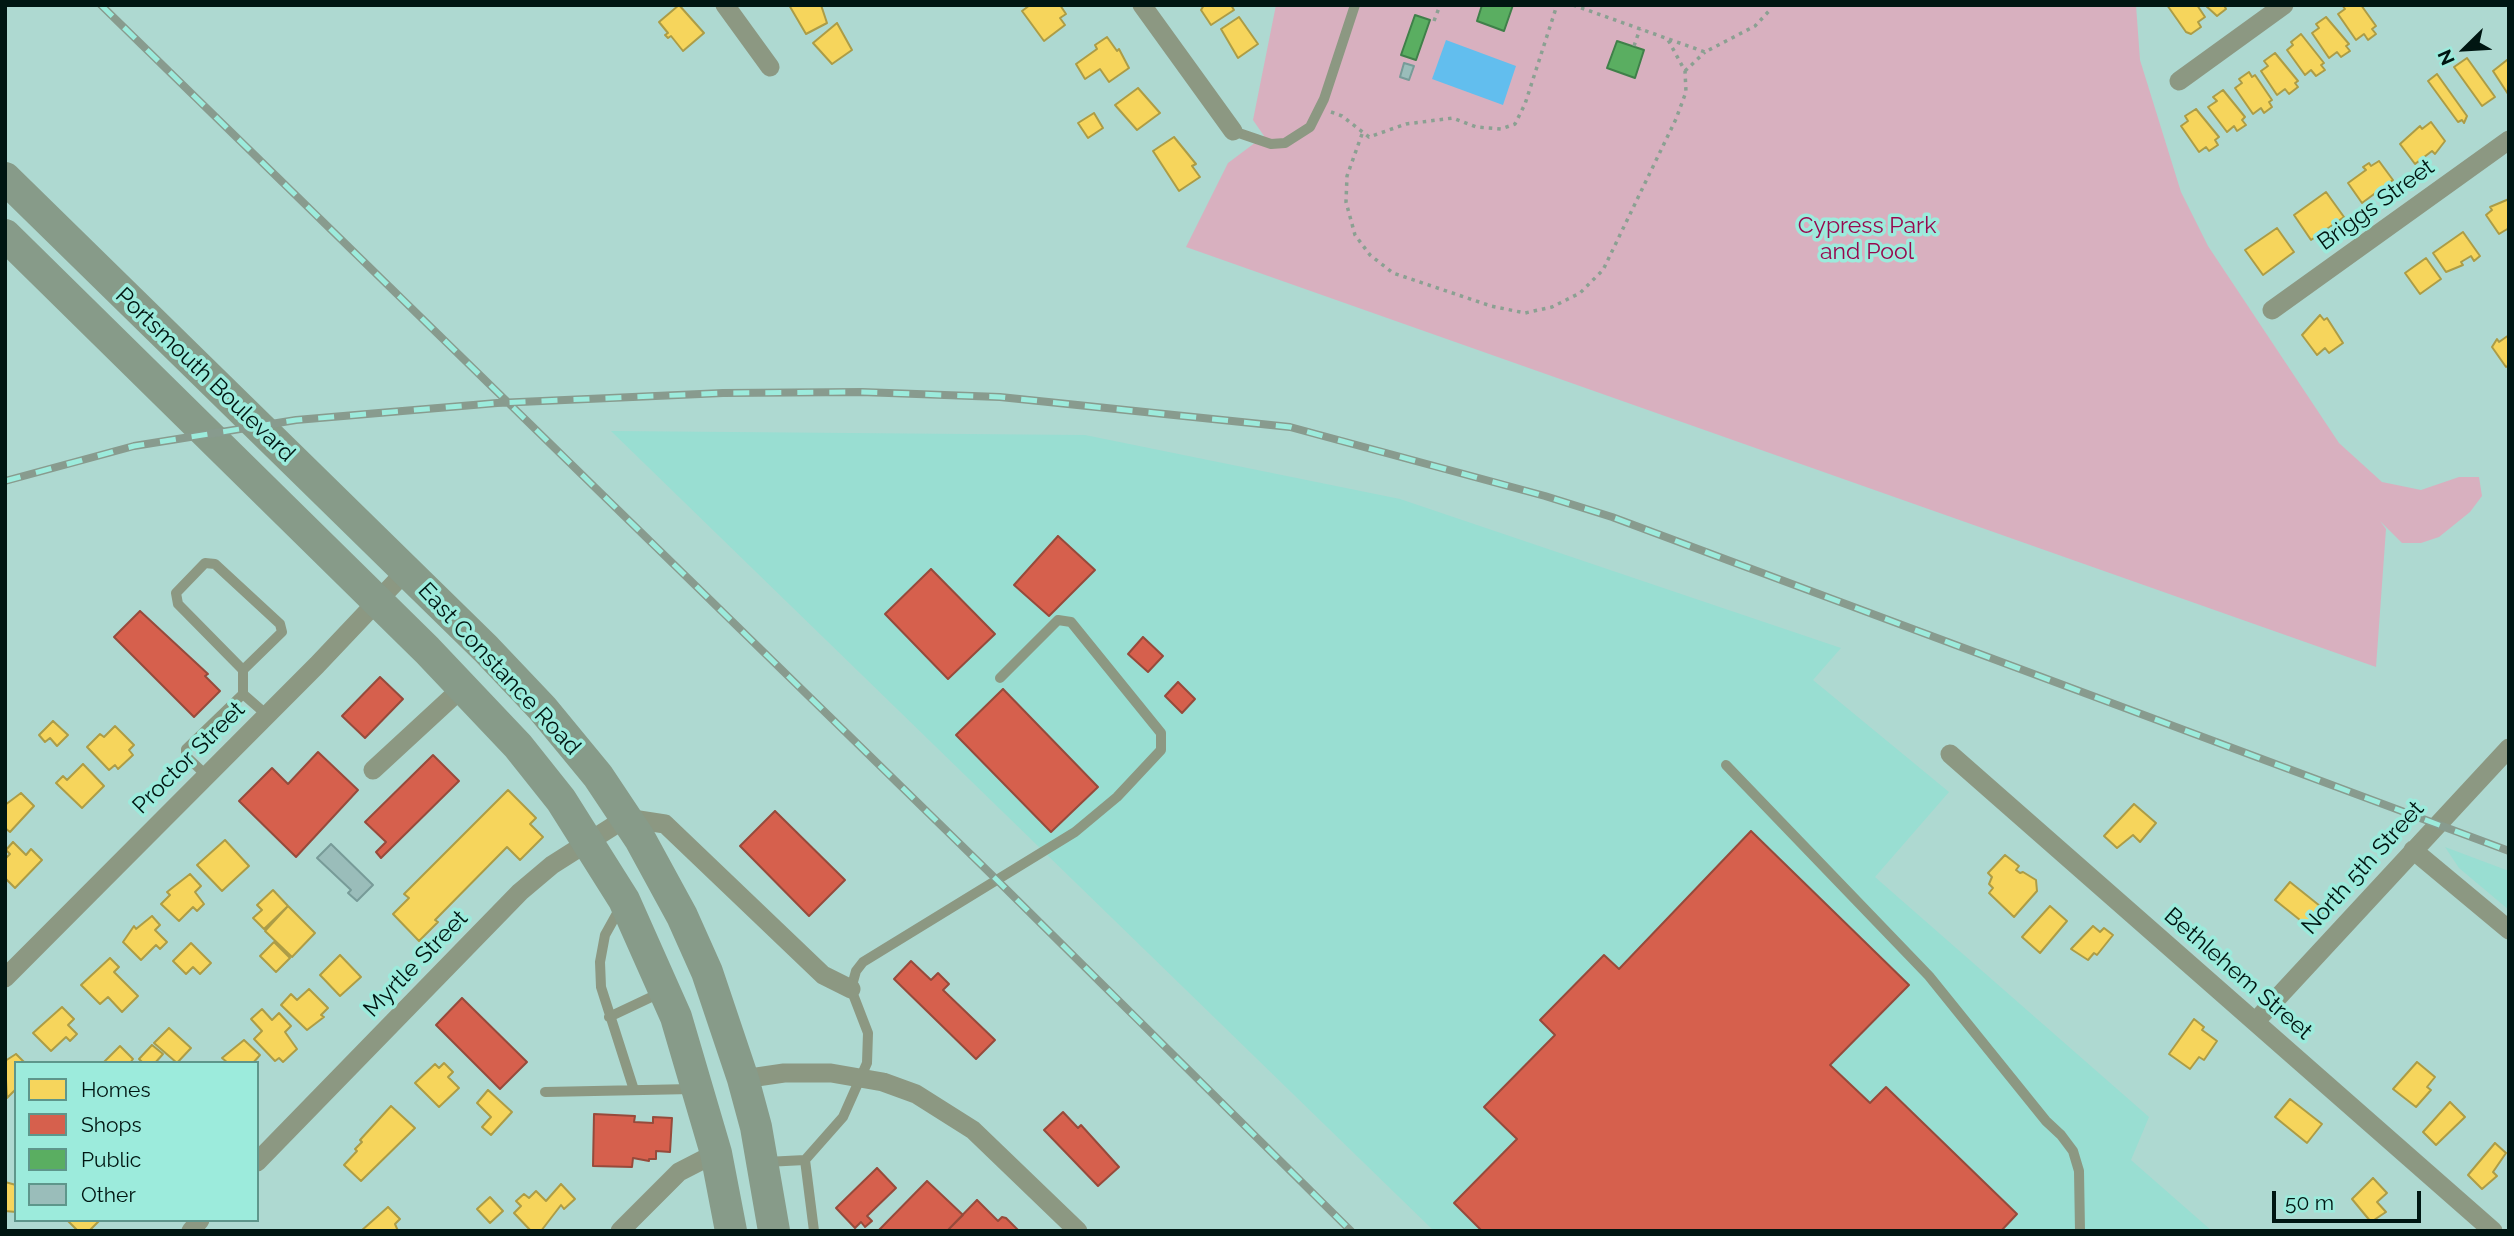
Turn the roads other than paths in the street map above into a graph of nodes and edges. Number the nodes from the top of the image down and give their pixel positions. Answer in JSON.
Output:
{"nodes":[{"id":1,"x":725,"y":5,"type":"edge"},
{"id":2,"x":1142,"y":5,"type":"edge"},
{"id":3,"x":1355,"y":5,"type":"edge"},
{"id":4,"x":2284,"y":5,"type":"edge"},
{"id":5,"x":770,"y":67,"type":"dead end"},
{"id":6,"x":2179,"y":81,"type":"dead end"},
{"id":7,"x":1233,"y":131,"type":"joint"},
{"id":8,"x":2509,"y":140,"type":"edge"},
{"id":9,"x":5,"y":178,"type":"edge"},
{"id":10,"x":5,"y":235,"type":"edge"},
{"id":11,"x":2272,"y":310,"type":"dead end"},
{"id":12,"x":405,"y":571,"type":"junction"},
{"id":13,"x":377,"y":601,"type":"junction"},
{"id":14,"x":243,"y":670,"type":"junction"},
{"id":15,"x":1000,"y":678,"type":"dead end"},
{"id":16,"x":463,"y":687,"type":"junction"},
{"id":17,"x":243,"y":694,"type":"junction"},
{"id":18,"x":267,"y":715,"type":"junction"},
{"id":19,"x":2509,"y":748,"type":"edge"},
{"id":20,"x":1950,"y":754,"type":"dead end"},
{"id":21,"x":1726,"y":765,"type":"dead end"},
{"id":22,"x":373,"y":770,"type":"dead end"},
{"id":23,"x":207,"y":776,"type":"junction"},
{"id":24,"x":626,"y":818,"type":"junction"},
{"id":25,"x":589,"y":841,"type":"junction"},
{"id":26,"x":2413,"y":850,"type":"junction"},
{"id":27,"x":624,"y":900,"type":"junction"},
{"id":28,"x":2509,"y":930,"type":"edge"},
{"id":29,"x":5,"y":978,"type":"edge"},
{"id":30,"x":851,"y":989,"type":"junction"},
{"id":31,"x":666,"y":991,"type":"junction"},
{"id":32,"x":609,"y":1017,"type":"junction"},
{"id":33,"x":2255,"y":1022,"type":"junction"},
{"id":34,"x":862,"y":1077,"type":"junction"},
{"id":35,"x":743,"y":1079,"type":"junction"},
{"id":36,"x":700,"y":1089,"type":"junction"},
{"id":37,"x":634,"y":1090,"type":"junction"},
{"id":38,"x":545,"y":1091,"type":"dead end"},
{"id":39,"x":716,"y":1153,"type":"junction"},
{"id":40,"x":259,"y":1160,"type":"edge"},
{"id":41,"x":805,"y":1160,"type":"junction"},
{"id":42,"x":762,"y":1162,"type":"junction"},
{"id":43,"x":620,"y":1231,"type":"edge"},
{"id":44,"x":731,"y":1231,"type":"edge"},
{"id":45,"x":774,"y":1231,"type":"edge"},
{"id":46,"x":814,"y":1231,"type":"edge"},
{"id":47,"x":1078,"y":1231,"type":"edge"},
{"id":48,"x":2080,"y":1231,"type":"edge"},
{"id":49,"x":2493,"y":1231,"type":"edge"}],
"edges":[{"from":1,"to":5,"type":"street"},
{"from":2,"to":7,"type":"street"},
{"from":3,"to":7,"type":"lane"},
{"from":4,"to":6,"type":"street"},
{"from":8,"to":11,"type":"street","name":"Briggs Street"},
{"from":9,"to":12,"type":"main road","name":"Portsmouth Boulevard"},
{"from":10,"to":13,"type":"main road","name":"Portsmouth Boulevard"},
{"from":12,"to":13,"type":"street","name":"Proctor Street"},
{"from":12,"to":24,"type":"main road","name":"East Constance Road"},
{"from":13,"to":16,"type":"main road","name":"East Constance Road"},
{"from":13,"to":18,"type":"street","name":"Proctor Street"},
{"from":14,"to":14,"type":"lane"},
{"from":14,"to":17,"type":"lane"},
{"from":15,"to":30,"type":"lane"},
{"from":16,"to":22,"type":"street"},
{"from":16,"to":25,"type":"main road","name":"East Constance Road"},
{"from":17,"to":18,"type":"lane"},
{"from":17,"to":23,"type":"lane"},
{"from":18,"to":23,"type":"street","name":"Proctor Street"},
{"from":19,"to":26,"type":"street","name":"North 5th Street"},
{"from":20,"to":33,"type":"street","name":"Bethlehem Street"},
{"from":21,"to":48,"type":"lane"},
{"from":23,"to":29,"type":"street","name":"Proctor Street"},
{"from":24,"to":25,"type":"street","name":"Myrtle Street"},
{"from":24,"to":30,"type":"street"},
{"from":24,"to":35,"type":"main road","name":"East Constance Road"},
{"from":25,"to":27,"type":"main road","name":"East Constance Road"},
{"from":25,"to":40,"type":"street","name":"Myrtle Street"},
{"from":26,"to":28,"type":"street"},
{"from":26,"to":33,"type":"street","name":"North 5th Street"},
{"from":27,"to":31,"type":"main road","name":"East Constance Road"},
{"from":27,"to":32,"type":"lane"},
{"from":30,"to":34,"type":"lane"},
{"from":31,"to":32,"type":"lane"},
{"from":31,"to":36,"type":"main road","name":"East Constance Road"},
{"from":32,"to":37,"type":"lane"},
{"from":33,"to":49,"type":"street","name":"Bethlehem Street"},
{"from":34,"to":35,"type":"street"},
{"from":34,"to":41,"type":"lane"},
{"from":34,"to":47,"type":"street"},
{"from":35,"to":42,"type":"main road","name":"East Constance Road"},
{"from":36,"to":37,"type":"lane"},
{"from":36,"to":39,"type":"main road","name":"East Constance Road"},
{"from":37,"to":38,"type":"lane"},
{"from":39,"to":43,"type":"street"},
{"from":39,"to":44,"type":"main road","name":"East Constance Road"},
{"from":41,"to":42,"type":"lane"},
{"from":41,"to":46,"type":"lane"},
{"from":42,"to":45,"type":"main road","name":"East Constance Road"}]}
